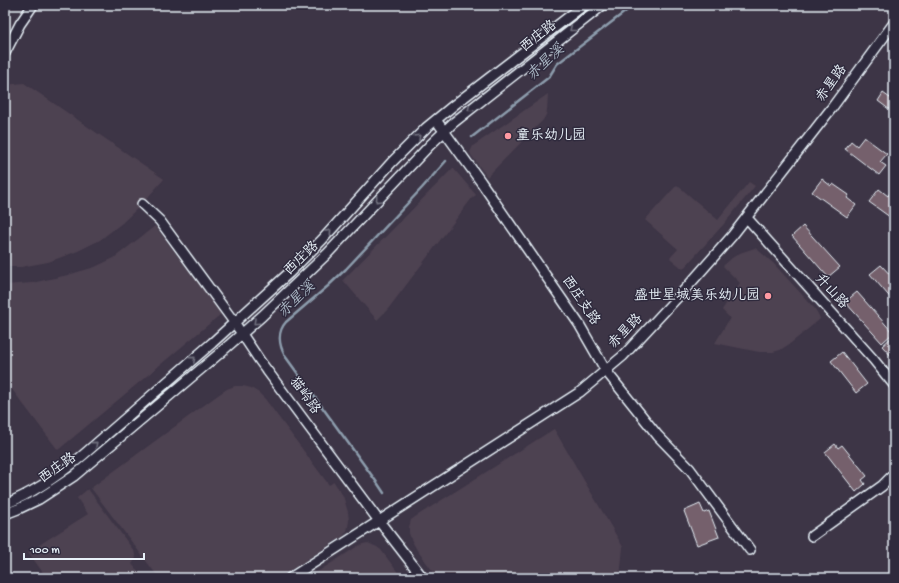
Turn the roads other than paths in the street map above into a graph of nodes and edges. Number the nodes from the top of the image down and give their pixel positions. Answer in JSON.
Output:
{"nodes":[{"id":1,"x":33,"y":5,"type":"edge"},
{"id":2,"x":584,"y":5,"type":"edge"},
{"id":3,"x":603,"y":5,"type":"edge"},
{"id":4,"x":894,"y":23,"type":"edge"},
{"id":5,"x":5,"y":53,"type":"edge"},
{"id":6,"x":436,"y":120,"type":"junction"},
{"id":7,"x":444,"y":131,"type":"junction"},
{"id":8,"x":142,"y":204,"type":"dead end"},
{"id":9,"x":747,"y":218,"type":"junction"},
{"id":10,"x":234,"y":322,"type":"junction"},
{"id":11,"x":242,"y":334,"type":"junction"},
{"id":12,"x":606,"y":371,"type":"junction"},
{"id":13,"x":894,"y":385,"type":"edge"},
{"id":14,"x":894,"y":474,"type":"edge"},
{"id":15,"x":5,"y":504,"type":"edge"},
{"id":16,"x":5,"y":514,"type":"edge"},
{"id":17,"x":379,"y":521,"type":"junction"},
{"id":18,"x":812,"y":536,"type":"dead end"},
{"id":19,"x":750,"y":550,"type":"dead end"},
{"id":20,"x":290,"y":578,"type":"edge"},
{"id":21,"x":423,"y":578,"type":"edge"}],
"edges":[{"from":1,"to":5,"type":"street"},
{"from":2,"to":6,"type":"street","name":"西庄路"},
{"from":3,"to":7,"type":"street","name":"西庄路","one_way":true},
{"from":4,"to":9,"type":"street","name":"赤星路"},
{"from":6,"to":7,"type":"street","name":"西庄支路"},
{"from":10,"to":6,"type":"street","name":"西庄路","one_way":true},
{"from":7,"to":11,"type":"street","name":"西庄路","one_way":true},
{"from":7,"to":12,"type":"street","name":"西庄支路"},
{"from":8,"to":10,"type":"street","name":"猫岭路"},
{"from":9,"to":12,"type":"street","name":"赤星路"},
{"from":9,"to":13,"type":"street","name":"升山路"},
{"from":10,"to":11,"type":"street","name":"猫岭路"},
{"from":15,"to":10,"type":"street","name":"西庄路","one_way":true},
{"from":11,"to":16,"type":"street","name":"西庄路"},
{"from":11,"to":17,"type":"street","name":"猫岭路"},
{"from":12,"to":17,"type":"street","name":"赤星路"},
{"from":12,"to":19,"type":"street","name":"西庄支路"},
{"from":14,"to":18,"type":"street"},
{"from":17,"to":20,"type":"street"},
{"from":17,"to":21,"type":"street"}]}
